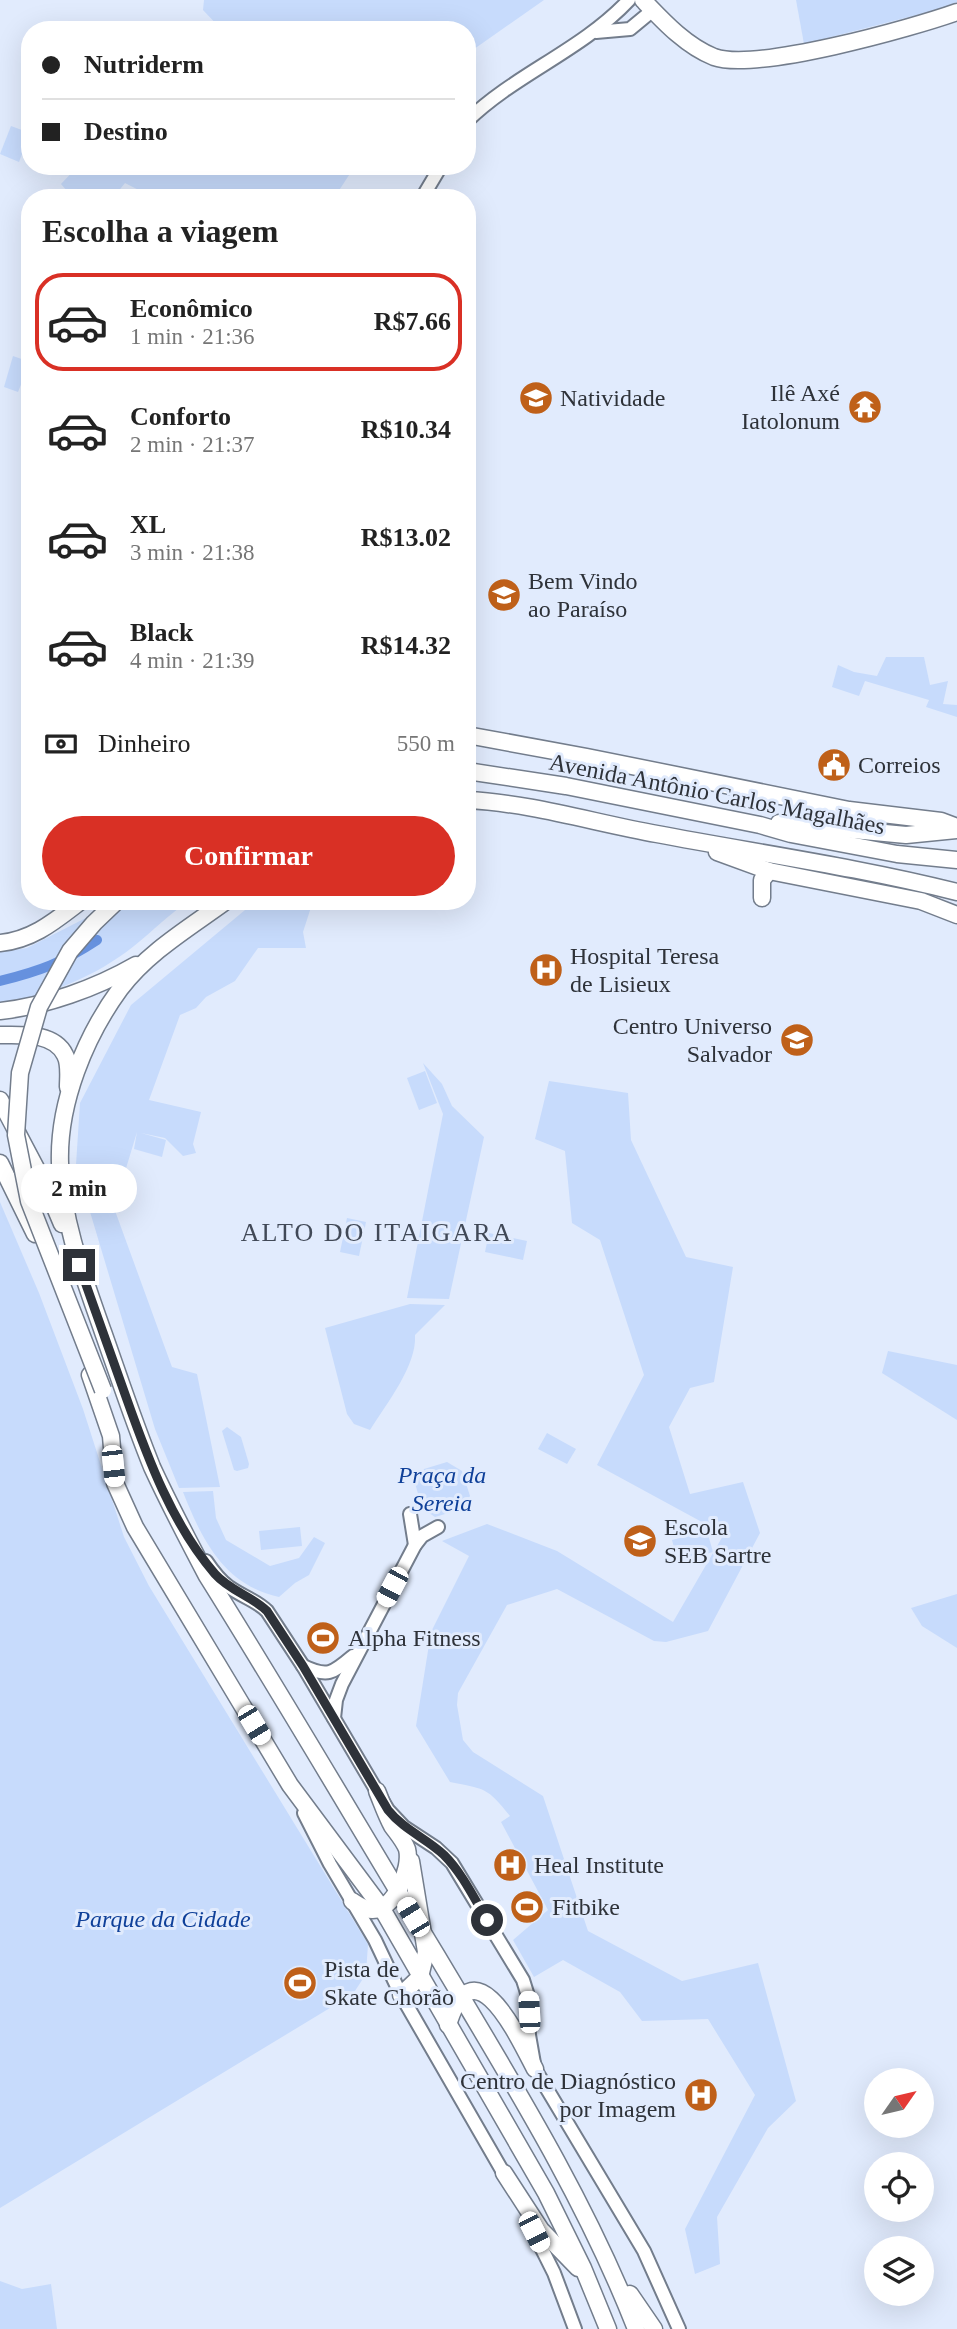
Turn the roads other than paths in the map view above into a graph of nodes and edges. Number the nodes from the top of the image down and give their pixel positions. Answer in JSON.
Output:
{"nodes":[{"id":1,"x":629,"y":0,"type":"edge"},
{"id":2,"x":648,"y":5,"type":"edge"},
{"id":3,"x":957,"y":12,"type":"edge"},
{"id":4,"x":613,"y":16,"type":"junction"},
{"id":5,"x":624,"y":30,"type":"junction"},
{"id":6,"x":592,"y":33,"type":"junction"},
{"id":7,"x":476,"y":113,"type":"edge"},
{"id":8,"x":476,"y":737,"type":"edge"},
{"id":9,"x":476,"y":772,"type":"edge"},
{"id":10,"x":476,"y":801,"type":"edge"},
{"id":11,"x":760,"y":825,"type":"junction"},
{"id":12,"x":957,"y":829,"type":"edge"},
{"id":13,"x":658,"y":835,"type":"junction"},
{"id":14,"x":957,"y":860,"type":"edge"},
{"id":15,"x":769,"y":871,"type":"junction"},
{"id":16,"x":957,"y":892,"type":"edge"},
{"id":17,"x":762,"y":898,"type":"dead end"},
{"id":18,"x":69,"y":910,"type":"edge"},
{"id":19,"x":108,"y":910,"type":"edge"},
{"id":20,"x":214,"y":910,"type":"edge"},
{"id":21,"x":957,"y":915,"type":"edge"},
{"id":22,"x":0,"y":943,"type":"edge"},
{"id":23,"x":147,"y":959,"type":"junction"},
{"id":24,"x":0,"y":1012,"type":"edge"},
{"id":25,"x":0,"y":1035,"type":"edge"},
{"id":26,"x":69,"y":1100,"type":"junction"},
{"id":27,"x":4,"y":1107,"type":"edge"},
{"id":28,"x":0,"y":1163,"type":"edge"},
{"id":29,"x":79,"y":1265,"type":"junction"},
{"id":30,"x":111,"y":1436,"type":"junction"},
{"id":31,"x":410,"y":1514,"type":"dead end"},
{"id":32,"x":179,"y":1523,"type":"junction"},
{"id":33,"x":438,"y":1527,"type":"dead end"},
{"id":34,"x":415,"y":1545,"type":"junction"},
{"id":35,"x":358,"y":1651,"type":"junction"},
{"id":36,"x":303,"y":1666,"type":"junction"},
{"id":37,"x":334,"y":1718,"type":"junction"},
{"id":38,"x":290,"y":1785,"type":"junction"},
{"id":39,"x":377,"y":1791,"type":"junction"},
{"id":40,"x":407,"y":1850,"type":"junction"},
{"id":41,"x":397,"y":1891,"type":"junction"},
{"id":42,"x":352,"y":1901,"type":"junction"},
{"id":43,"x":381,"y":1908,"type":"junction"},
{"id":44,"x":422,"y":1932,"type":"junction"},
{"id":45,"x":420,"y":1977,"type":"junction"},
{"id":46,"x":401,"y":1995,"type":"junction"},
{"id":47,"x":461,"y":1998,"type":"junction"},
{"id":48,"x":448,"y":2025,"type":"junction"},
{"id":49,"x":535,"y":2069,"type":"junction"},
{"id":50,"x":504,"y":2173,"type":"junction"},
{"id":51,"x":609,"y":2264,"type":"junction"},
{"id":52,"x":596,"y":2296,"type":"junction"},
{"id":53,"x":575,"y":2329,"type":"edge"},
{"id":54,"x":608,"y":2329,"type":"edge"},
{"id":55,"x":636,"y":2329,"type":"edge"},
{"id":56,"x":654,"y":2329,"type":"edge"},
{"id":57,"x":679,"y":2329,"type":"edge"}],
"edges":[{"from":1,"to":4,"type":"street"},
{"from":2,"to":3,"type":"main road"},
{"from":2,"to":5,"type":"street"},
{"from":4,"to":5,"type":"street"},
{"from":4,"to":6,"type":"street"},
{"from":5,"to":6,"type":"street"},
{"from":6,"to":7,"type":"street"},
{"from":8,"to":12,"type":"main road","name":"Avenida Antônio Carlos Magalhães"},
{"from":9,"to":11,"type":"main road","name":"Avenida Antônio Carlos Magalhães"},
{"from":10,"to":13,"type":"main road","name":"Avenida Antônio Carlos Magalhães"},
{"from":11,"to":12,"type":"main road"},
{"from":11,"to":14,"type":"main road","name":"Avenida Antônio Carlos Magalhães"},
{"from":13,"to":15,"type":"main road","name":"Avenida Antônio Carlos Magalhães"},
{"from":13,"to":16,"type":"main road","name":"Avenida Antônio Carlos Magalhães"},
{"from":15,"to":17,"type":"main road"},
{"from":15,"to":21,"type":"main road","name":"Avenida Antônio Carlos Magalhães"},
{"from":18,"to":22,"type":"main road"},
{"from":19,"to":30,"type":"main road","bridge":true},
{"from":20,"to":23,"type":"main road"},
{"from":23,"to":24,"type":"main road"},
{"from":23,"to":26,"type":"main road"},
{"from":25,"to":26,"type":"main road"},
{"from":26,"to":29,"type":"main road"},
{"from":27,"to":29,"type":"main road"},
{"from":28,"to":30,"type":"main road"},
{"from":29,"to":32,"type":"main road"},
{"from":30,"to":38,"type":"main road"},
{"from":31,"to":34,"type":"street"},
{"from":32,"to":36,"type":"street"},
{"from":32,"to":41,"type":"main road"},
{"from":33,"to":34,"type":"street"},
{"from":34,"to":35,"type":"street"},
{"from":35,"to":36,"type":"street"},
{"from":35,"to":37,"type":"street"},
{"from":36,"to":37,"type":"street"},
{"from":37,"to":39,"type":"street"},
{"from":38,"to":42,"type":"street"},
{"from":38,"to":43,"type":"main road"},
{"from":39,"to":40,"type":"main road"},
{"from":39,"to":49,"type":"street"},
{"from":40,"to":41,"type":"main road"},
{"from":40,"to":44,"type":"main road"},
{"from":41,"to":43,"type":"main road"},
{"from":41,"to":44,"type":"main road"},
{"from":42,"to":43,"type":"main road"},
{"from":42,"to":46,"type":"street"},
{"from":43,"to":45,"type":"main road"},
{"from":44,"to":45,"type":"main road"},
{"from":44,"to":47,"type":"main road"},
{"from":45,"to":46,"type":"main road"},
{"from":45,"to":48,"type":"main road"},
{"from":46,"to":50,"type":"street"},
{"from":47,"to":48,"type":"main road"},
{"from":47,"to":49,"type":"main road"},
{"from":47,"to":51,"type":"main road"},
{"from":48,"to":52,"type":"main road"},
{"from":49,"to":57,"type":"street"},
{"from":50,"to":52,"type":"main road"},
{"from":50,"to":53,"type":"street"},
{"from":51,"to":55,"type":"main road"},
{"from":51,"to":56,"type":"main road"},
{"from":52,"to":54,"type":"main road"}]}
